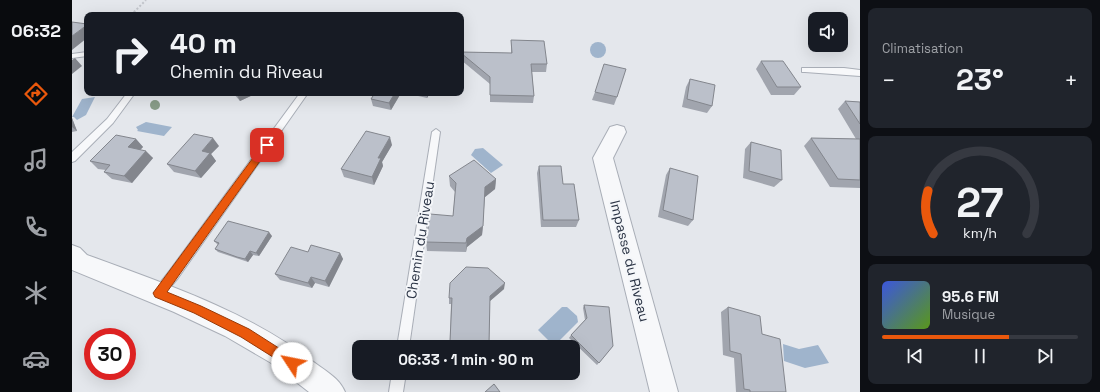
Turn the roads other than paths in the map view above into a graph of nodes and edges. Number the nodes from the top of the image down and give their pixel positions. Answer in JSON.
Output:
{"nodes":[{"id":1,"x":84,"y":54,"type":"edge"},
{"id":2,"x":72,"y":56,"type":"edge"},
{"id":3,"x":805,"y":70,"type":"dead end"},
{"id":4,"x":860,"y":74,"type":"edge"},
{"id":5,"x":129,"y":96,"type":"edge"},
{"id":6,"x":302,"y":96,"type":"edge"},
{"id":7,"x":436,"y":132,"type":"dead end"},
{"id":8,"x":617,"y":132,"type":"dead end"},
{"id":9,"x":72,"y":158,"type":"edge"},
{"id":10,"x":72,"y":255,"type":"edge"},
{"id":11,"x":158,"y":293,"type":"junction"},
{"id":12,"x":404,"y":340,"type":"edge"},
{"id":13,"x":398,"y":380,"type":"edge"},
{"id":14,"x":331,"y":392,"type":"edge"},
{"id":15,"x":396,"y":392,"type":"edge"},
{"id":16,"x":664,"y":392,"type":"edge"}],
"edges":[{"from":1,"to":2,"type":"lane"},
{"from":3,"to":4,"type":"lane"},
{"from":5,"to":9,"type":"lane"},
{"from":6,"to":11,"type":"lane"},
{"from":7,"to":12,"type":"lane","name":"Chemin du Riveau"},
{"from":8,"to":16,"type":"street","name":"Impasse du Riveau"},
{"from":10,"to":11,"type":"street"},
{"from":11,"to":14,"type":"street"},
{"from":13,"to":15,"type":"lane"}]}
